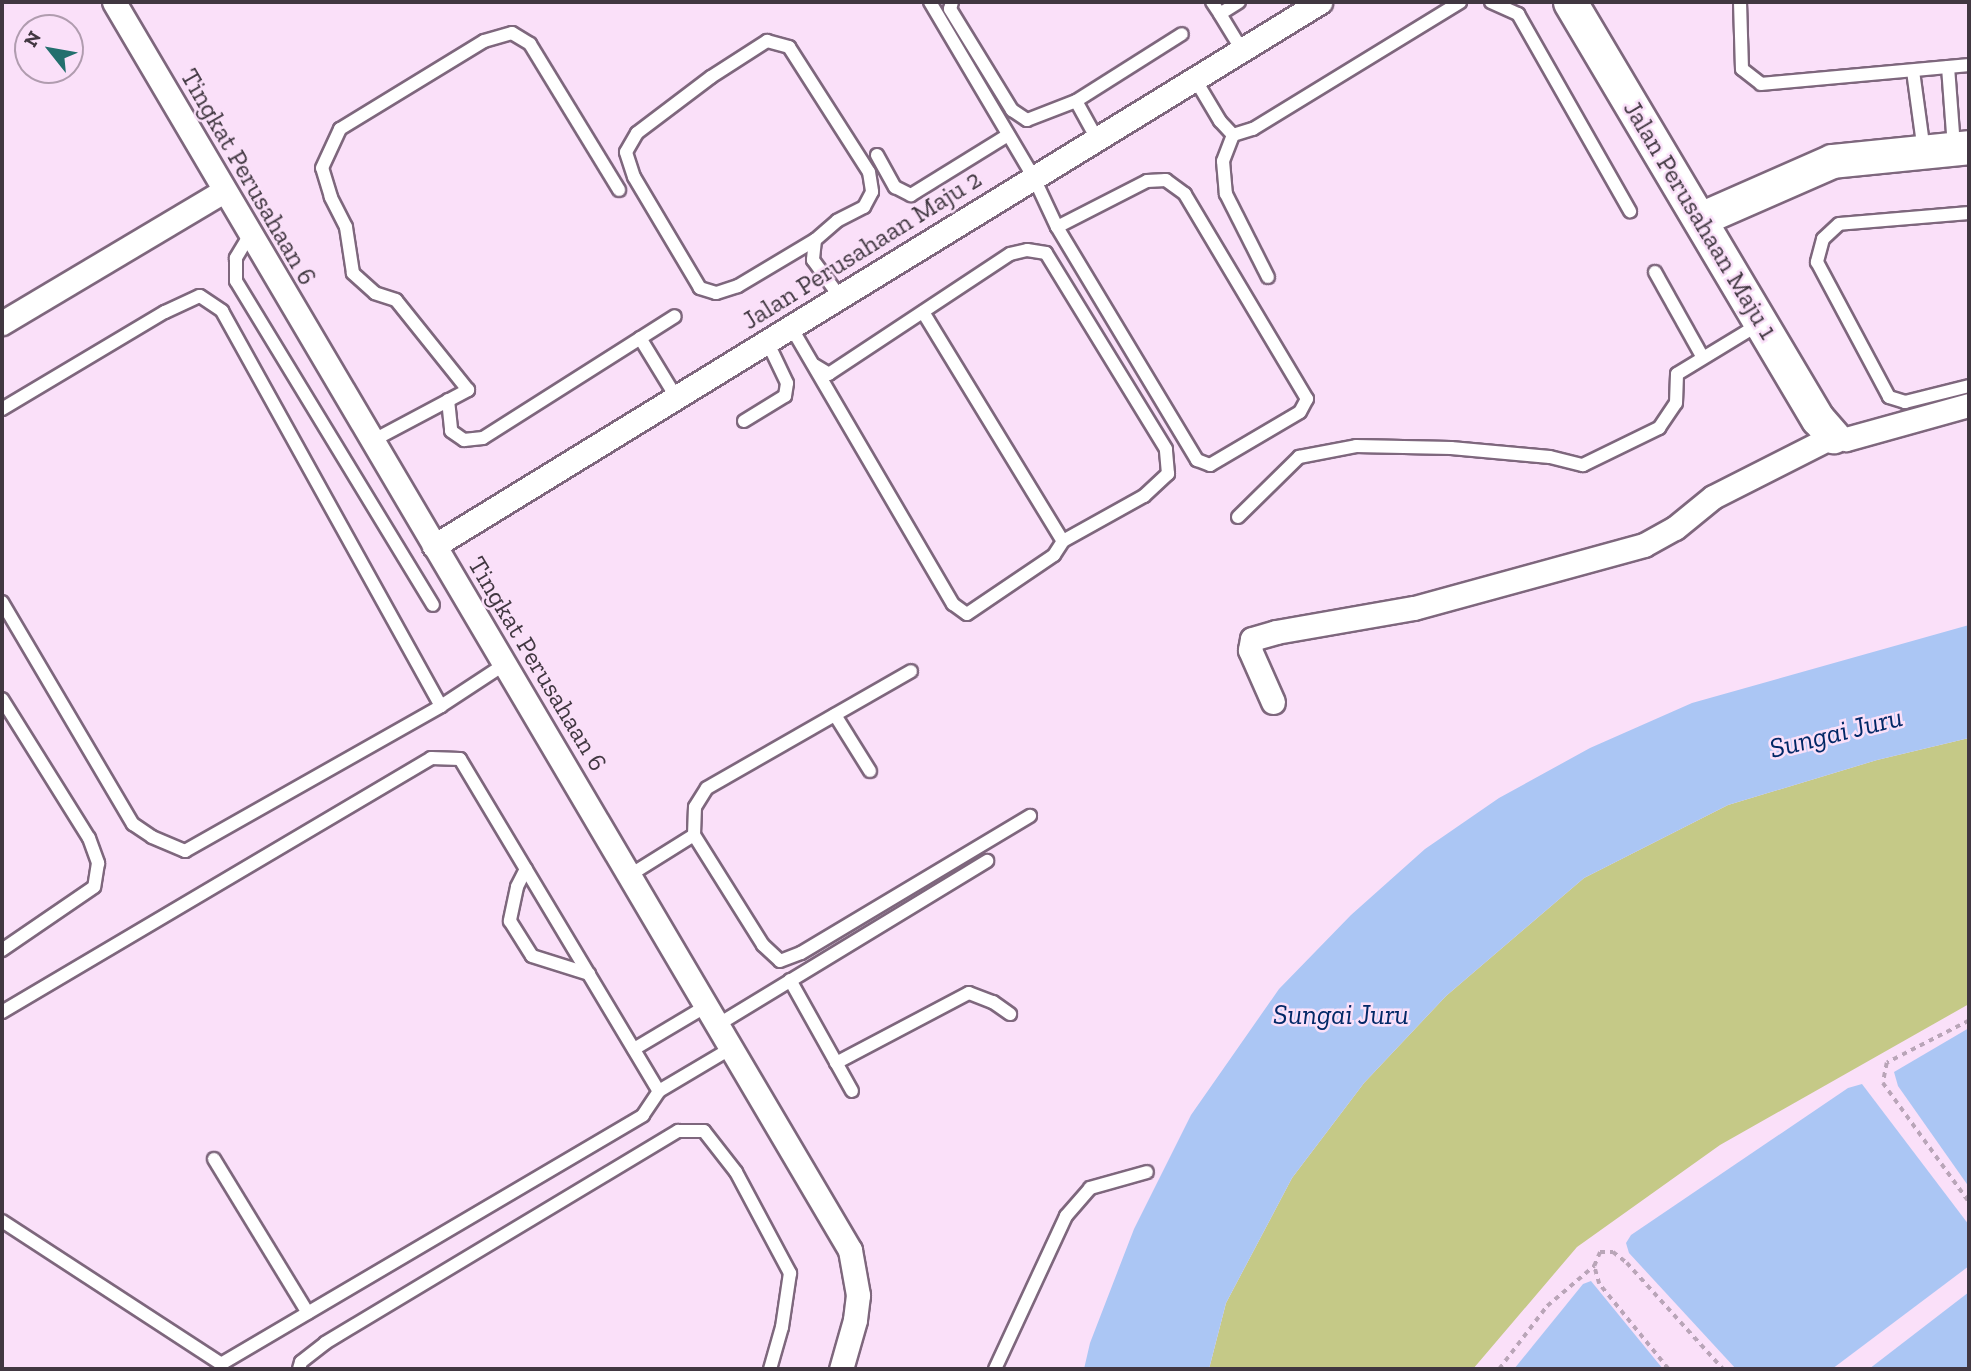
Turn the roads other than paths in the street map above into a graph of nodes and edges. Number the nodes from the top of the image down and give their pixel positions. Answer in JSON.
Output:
{"nodes":[{"id":1,"x":114,"y":2,"type":"edge"},
{"id":2,"x":930,"y":2,"type":"edge"},
{"id":3,"x":952,"y":2,"type":"edge"},
{"id":4,"x":1212,"y":2,"type":"edge"},
{"id":5,"x":1239,"y":2,"type":"edge"},
{"id":6,"x":1320,"y":2,"type":"edge"},
{"id":7,"x":1460,"y":2,"type":"edge"},
{"id":8,"x":1491,"y":2,"type":"edge"},
{"id":9,"x":1570,"y":2,"type":"edge"},
{"id":10,"x":1740,"y":2,"type":"edge"},
{"id":11,"x":1220,"y":14,"type":"junction"},
{"id":12,"x":1182,"y":34,"type":"dead end"},
{"id":13,"x":1242,"y":50,"type":"junction"},
{"id":14,"x":1969,"y":65,"type":"edge"},
{"id":15,"x":1948,"y":67,"type":"junction"},
{"id":16,"x":1913,"y":72,"type":"junction"},
{"id":17,"x":1195,"y":79,"type":"junction"},
{"id":18,"x":1076,"y":101,"type":"junction"},
{"id":19,"x":1008,"y":135,"type":"junction"},
{"id":20,"x":1233,"y":135,"type":"junction"},
{"id":21,"x":1097,"y":139,"type":"junction"},
{"id":22,"x":1949,"y":149,"type":"edge"},
{"id":23,"x":877,"y":155,"type":"dead end"},
{"id":24,"x":1034,"y":178,"type":"junction"},
{"id":25,"x":619,"y":190,"type":"dead end"},
{"id":26,"x":223,"y":191,"type":"junction"},
{"id":27,"x":1630,"y":211,"type":"dead end"},
{"id":28,"x":1969,"y":213,"type":"edge"},
{"id":29,"x":1700,"y":219,"type":"junction"},
{"id":30,"x":1057,"y":227,"type":"junction"},
{"id":31,"x":249,"y":236,"type":"junction"},
{"id":32,"x":816,"y":240,"type":"junction"},
{"id":33,"x":1655,"y":272,"type":"dead end"},
{"id":34,"x":1268,"y":277,"type":"dead end"},
{"id":35,"x":840,"y":297,"type":"junction"},
{"id":36,"x":923,"y":312,"type":"junction"},
{"id":37,"x":675,"y":316,"type":"dead end"},
{"id":38,"x":2,"y":323,"type":"edge"},
{"id":39,"x":1761,"y":323,"type":"junction"},
{"id":40,"x":791,"y":327,"type":"junction"},
{"id":41,"x":640,"y":338,"type":"junction"},
{"id":42,"x":767,"y":341,"type":"junction"},
{"id":43,"x":1703,"y":358,"type":"junction"},
{"id":44,"x":814,"y":365,"type":"junction"},
{"id":45,"x":1969,"y":386,"type":"edge"},
{"id":46,"x":676,"y":397,"type":"junction"},
{"id":47,"x":448,"y":400,"type":"junction"},
{"id":48,"x":1969,"y":405,"type":"edge"},
{"id":49,"x":2,"y":409,"type":"edge"},
{"id":50,"x":744,"y":421,"type":"dead end"},
{"id":51,"x":1833,"y":436,"type":"junction"},
{"id":52,"x":372,"y":441,"type":"junction"},
{"id":53,"x":1238,"y":517,"type":"dead end"},
{"id":54,"x":1063,"y":541,"type":"junction"},
{"id":55,"x":434,"y":546,"type":"junction"},
{"id":56,"x":2,"y":602,"type":"edge"},
{"id":57,"x":433,"y":605,"type":"dead end"},
{"id":58,"x":505,"y":664,"type":"junction"},
{"id":59,"x":911,"y":671,"type":"dead end"},
{"id":60,"x":2,"y":699,"type":"edge"},
{"id":61,"x":1273,"y":702,"type":"dead end"},
{"id":62,"x":441,"y":706,"type":"junction"},
{"id":63,"x":835,"y":715,"type":"junction"},
{"id":64,"x":870,"y":771,"type":"dead end"},
{"id":65,"x":1030,"y":816,"type":"dead end"},
{"id":66,"x":694,"y":835,"type":"junction"},
{"id":67,"x":987,"y":861,"type":"dead end"},
{"id":68,"x":526,"y":869,"type":"junction"},
{"id":69,"x":630,"y":875,"type":"junction"},
{"id":70,"x":2,"y":950,"type":"edge"},
{"id":71,"x":589,"y":974,"type":"junction"},
{"id":72,"x":790,"y":980,"type":"junction"},
{"id":73,"x":2,"y":1012,"type":"edge"},
{"id":74,"x":714,"y":1014,"type":"junction"},
{"id":75,"x":1010,"y":1014,"type":"dead end"},
{"id":76,"x":733,"y":1047,"type":"junction"},
{"id":77,"x":634,"y":1049,"type":"junction"},
{"id":78,"x":836,"y":1063,"type":"junction"},
{"id":79,"x":659,"y":1091,"type":"junction"},
{"id":80,"x":852,"y":1091,"type":"dead end"},
{"id":81,"x":214,"y":1159,"type":"dead end"},
{"id":82,"x":1147,"y":1172,"type":"dead end"},
{"id":83,"x":2,"y":1221,"type":"edge"},
{"id":84,"x":308,"y":1313,"type":"junction"},
{"id":85,"x":299,"y":1369,"type":"edge"},
{"id":86,"x":770,"y":1369,"type":"edge"},
{"id":87,"x":841,"y":1369,"type":"edge"},
{"id":88,"x":995,"y":1369,"type":"edge"}],
"edges":[{"from":1,"to":26,"type":"street","name":"Tingkat Perusahaan 6"},
{"from":2,"to":19,"type":"lane"},
{"from":3,"to":18,"type":"lane"},
{"from":4,"to":11,"type":"lane"},
{"from":5,"to":11,"type":"lane"},
{"from":6,"to":13,"type":"street","name":"Jalan Perusahaan Maju 2"},
{"from":7,"to":20,"type":"lane"},
{"from":8,"to":27,"type":"lane"},
{"from":9,"to":29,"type":"street","name":"Jalan Perusahaan Maju 1"},
{"from":10,"to":16,"type":"lane"},
{"from":11,"to":13,"type":"lane"},
{"from":12,"to":18,"type":"lane"},
{"from":13,"to":17,"type":"street","name":"Jalan Perusahaan Maju 2"},
{"from":14,"to":15,"type":"lane"},
{"from":15,"to":16,"type":"lane"},
{"from":15,"to":22,"type":"lane"},
{"from":16,"to":22,"type":"lane"},
{"from":17,"to":20,"type":"lane"},
{"from":17,"to":21,"type":"street","name":"Jalan Perusahaan Maju 2"},
{"from":18,"to":21,"type":"lane"},
{"from":19,"to":23,"type":"lane"},
{"from":19,"to":24,"type":"lane"},
{"from":20,"to":34,"type":"lane"},
{"from":21,"to":24,"type":"street","name":"Jalan Perusahaan Maju 2"},
{"from":22,"to":29,"type":"street"},
{"from":24,"to":30,"type":"lane"},
{"from":24,"to":35,"type":"street","name":"Jalan Perusahaan Maju 2"},
{"from":25,"to":47,"type":"lane"},
{"from":26,"to":31,"type":"street","name":"Tingkat Perusahaan 6"},
{"from":26,"to":38,"type":"street"},
{"from":28,"to":45,"type":"lane"},
{"from":29,"to":39,"type":"street","name":"Jalan Perusahaan Maju 1"},
{"from":30,"to":30,"type":"lane"},
{"from":31,"to":52,"type":"street","name":"Tingkat Perusahaan 6"},
{"from":31,"to":57,"type":"lane"},
{"from":32,"to":32,"type":"lane"},
{"from":32,"to":35,"type":"lane"},
{"from":33,"to":43,"type":"lane"},
{"from":35,"to":40,"type":"street","name":"Jalan Perusahaan Maju 2"},
{"from":36,"to":44,"type":"lane"},
{"from":36,"to":54,"type":"lane"},
{"from":36,"to":54,"type":"lane"},
{"from":37,"to":41,"type":"lane"},
{"from":39,"to":43,"type":"lane"},
{"from":39,"to":51,"type":"street","name":"Jalan Perusahaan Maju 1"},
{"from":40,"to":42,"type":"street","name":"Jalan Perusahaan Maju 2"},
{"from":40,"to":44,"type":"lane"},
{"from":41,"to":46,"type":"lane"},
{"from":41,"to":47,"type":"lane"},
{"from":42,"to":46,"type":"street","name":"Jalan Perusahaan Maju 2"},
{"from":42,"to":50,"type":"lane"},
{"from":43,"to":53,"type":"lane"},
{"from":44,"to":54,"type":"lane"},
{"from":46,"to":55,"type":"street","name":"Jalan Perusahaan Maju 2"},
{"from":47,"to":52,"type":"lane"},
{"from":48,"to":51,"type":"street"},
{"from":49,"to":62,"type":"lane"},
{"from":51,"to":61,"type":"street"},
{"from":52,"to":55,"type":"street","name":"Tingkat Perusahaan 6"},
{"from":55,"to":58,"type":"street","name":"Tingkat Perusahaan 6"},
{"from":56,"to":62,"type":"lane"},
{"from":58,"to":62,"type":"lane"},
{"from":58,"to":69,"type":"street","name":"Tingkat Perusahaan 6"},
{"from":59,"to":63,"type":"lane"},
{"from":60,"to":70,"type":"lane"},
{"from":63,"to":64,"type":"lane"},
{"from":63,"to":66,"type":"lane"},
{"from":65,"to":66,"type":"lane"},
{"from":66,"to":69,"type":"lane"},
{"from":67,"to":72,"type":"lane"},
{"from":68,"to":71,"type":"lane"},
{"from":68,"to":71,"type":"lane"},
{"from":68,"to":73,"type":"lane"},
{"from":69,"to":74,"type":"street","name":"Tingkat Perusahaan 6"},
{"from":71,"to":77,"type":"lane"},
{"from":72,"to":74,"type":"lane"},
{"from":72,"to":78,"type":"lane"},
{"from":74,"to":76,"type":"street","name":"Tingkat Perusahaan 6"},
{"from":74,"to":77,"type":"lane"},
{"from":75,"to":78,"type":"lane"},
{"from":76,"to":79,"type":"lane"},
{"from":76,"to":87,"type":"street","name":"Tingkat Perusahaan 6"},
{"from":77,"to":79,"type":"lane"},
{"from":78,"to":80,"type":"lane"},
{"from":79,"to":84,"type":"lane"},
{"from":81,"to":84,"type":"lane"},
{"from":82,"to":88,"type":"lane"},
{"from":83,"to":84,"type":"lane"},
{"from":85,"to":86,"type":"lane"}]}
